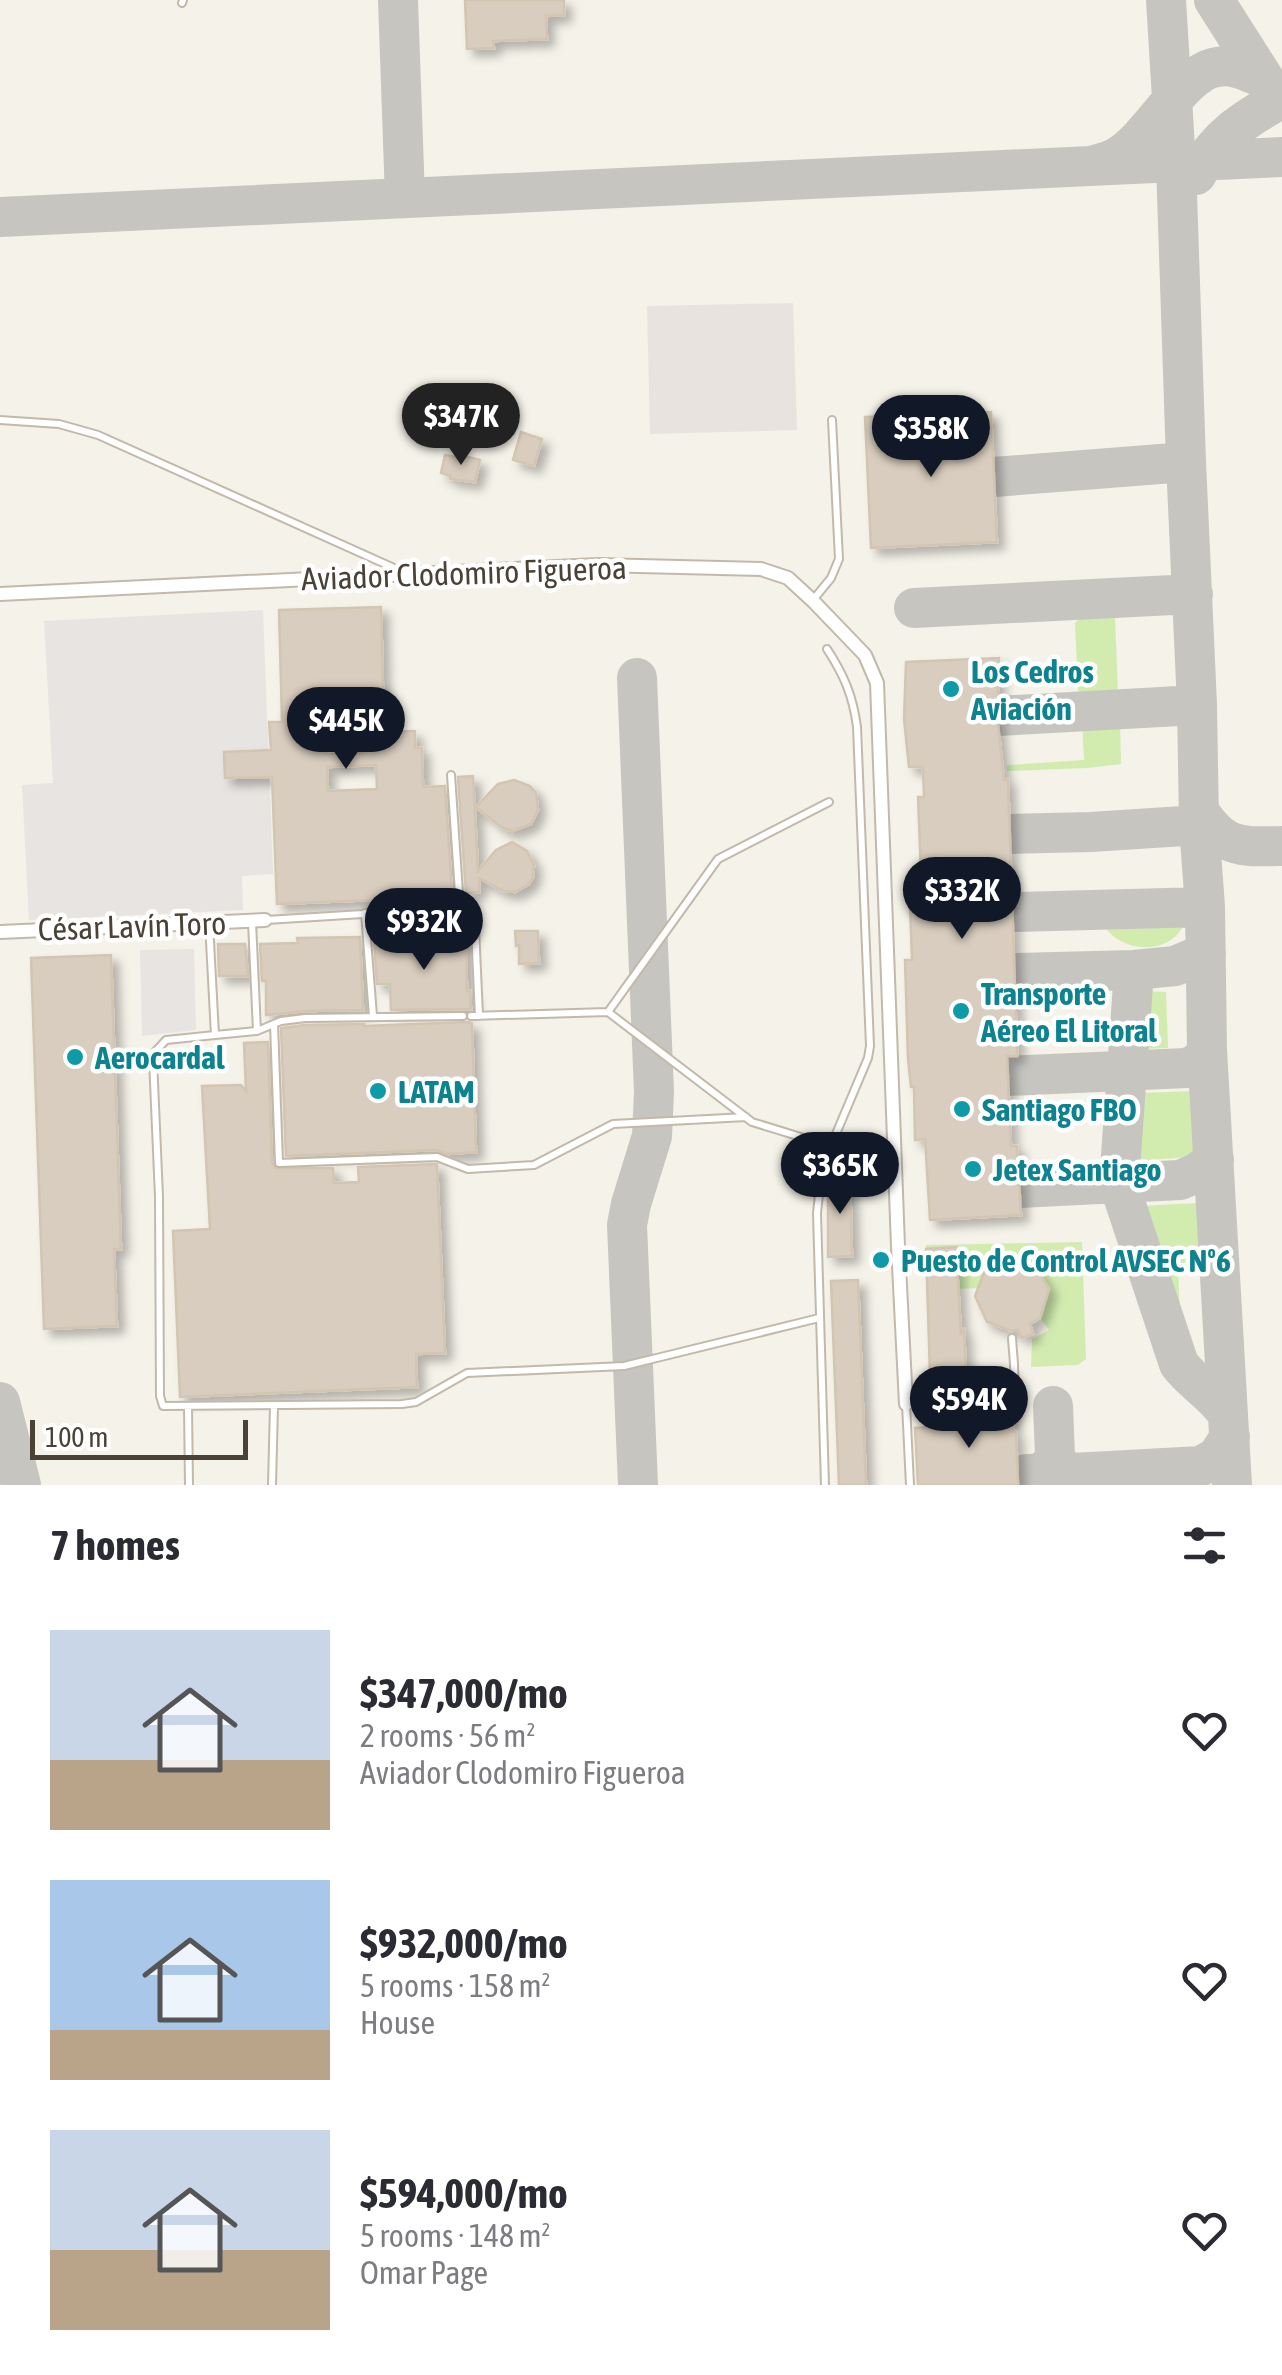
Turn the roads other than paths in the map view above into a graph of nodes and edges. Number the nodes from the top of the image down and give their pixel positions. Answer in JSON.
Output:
{"nodes":[{"id":1,"x":0,"y":420,"type":"edge"},
{"id":2,"x":832,"y":420,"type":"dead end"},
{"id":3,"x":408,"y":574,"type":"junction"},
{"id":4,"x":0,"y":594,"type":"edge"},
{"id":5,"x":813,"y":601,"type":"junction"},
{"id":6,"x":827,"y":649,"type":"dead end"},
{"id":7,"x":451,"y":775,"type":"dead end"},
{"id":8,"x":828,"y":802,"type":"dead end"},
{"id":9,"x":460,"y":908,"type":"junction"},
{"id":10,"x":365,"y":913,"type":"junction"},
{"id":11,"x":258,"y":920,"type":"junction"},
{"id":12,"x":209,"y":923,"type":"junction"},
{"id":13,"x":0,"y":932,"type":"edge"},
{"id":14,"x":608,"y":1012,"type":"junction"},
{"id":15,"x":373,"y":1016,"type":"junction"},
{"id":16,"x":471,"y":1016,"type":"junction"},
{"id":17,"x":274,"y":1024,"type":"junction"},
{"id":18,"x":257,"y":1031,"type":"junction"},
{"id":19,"x":214,"y":1035,"type":"junction"},
{"id":20,"x":746,"y":1117,"type":"junction"},
{"id":21,"x":830,"y":1146,"type":"junction"},
{"id":22,"x":819,"y":1318,"type":"junction"},
{"id":23,"x":1012,"y":1338,"type":"dead end"},
{"id":24,"x":906,"y":1404,"type":"junction"},
{"id":25,"x":188,"y":1406,"type":"junction"},
{"id":26,"x":274,"y":1406,"type":"junction"},
{"id":27,"x":190,"y":1485,"type":"edge"},
{"id":28,"x":272,"y":1485,"type":"edge"},
{"id":29,"x":825,"y":1485,"type":"edge"},
{"id":30,"x":910,"y":1485,"type":"edge"}],
"edges":[{"from":1,"to":3,"type":"lane"},
{"from":2,"to":5,"type":"lane"},
{"from":3,"to":4,"type":"street","name":"Aviador Clodomiro Figueroa"},
{"from":3,"to":5,"type":"street","name":"Aviador Clodomiro Figueroa"},
{"from":5,"to":24,"type":"street","name":"Aviador Clodomiro Figueroa"},
{"from":6,"to":21,"type":"lane"},
{"from":7,"to":9,"type":"lane"},
{"from":8,"to":14,"type":"lane"},
{"from":9,"to":10,"type":"lane"},
{"from":9,"to":16,"type":"lane"},
{"from":10,"to":11,"type":"lane"},
{"from":10,"to":15,"type":"lane"},
{"from":11,"to":12,"type":"street","name":"César Lavín Toro"},
{"from":11,"to":18,"type":"lane"},
{"from":12,"to":13,"type":"street","name":"César Lavín Toro"},
{"from":12,"to":19,"type":"lane"},
{"from":14,"to":16,"type":"lane"},
{"from":14,"to":20,"type":"lane"},
{"from":15,"to":16,"type":"lane"},
{"from":15,"to":17,"type":"lane"},
{"from":17,"to":18,"type":"lane"},
{"from":17,"to":20,"type":"lane"},
{"from":18,"to":19,"type":"lane"},
{"from":19,"to":25,"type":"lane"},
{"from":20,"to":21,"type":"lane"},
{"from":21,"to":22,"type":"lane"},
{"from":22,"to":26,"type":"lane"},
{"from":22,"to":29,"type":"lane"},
{"from":23,"to":24,"type":"lane"},
{"from":24,"to":30,"type":"lane"},
{"from":25,"to":26,"type":"lane"},
{"from":25,"to":27,"type":"lane"},
{"from":26,"to":28,"type":"lane"}]}
